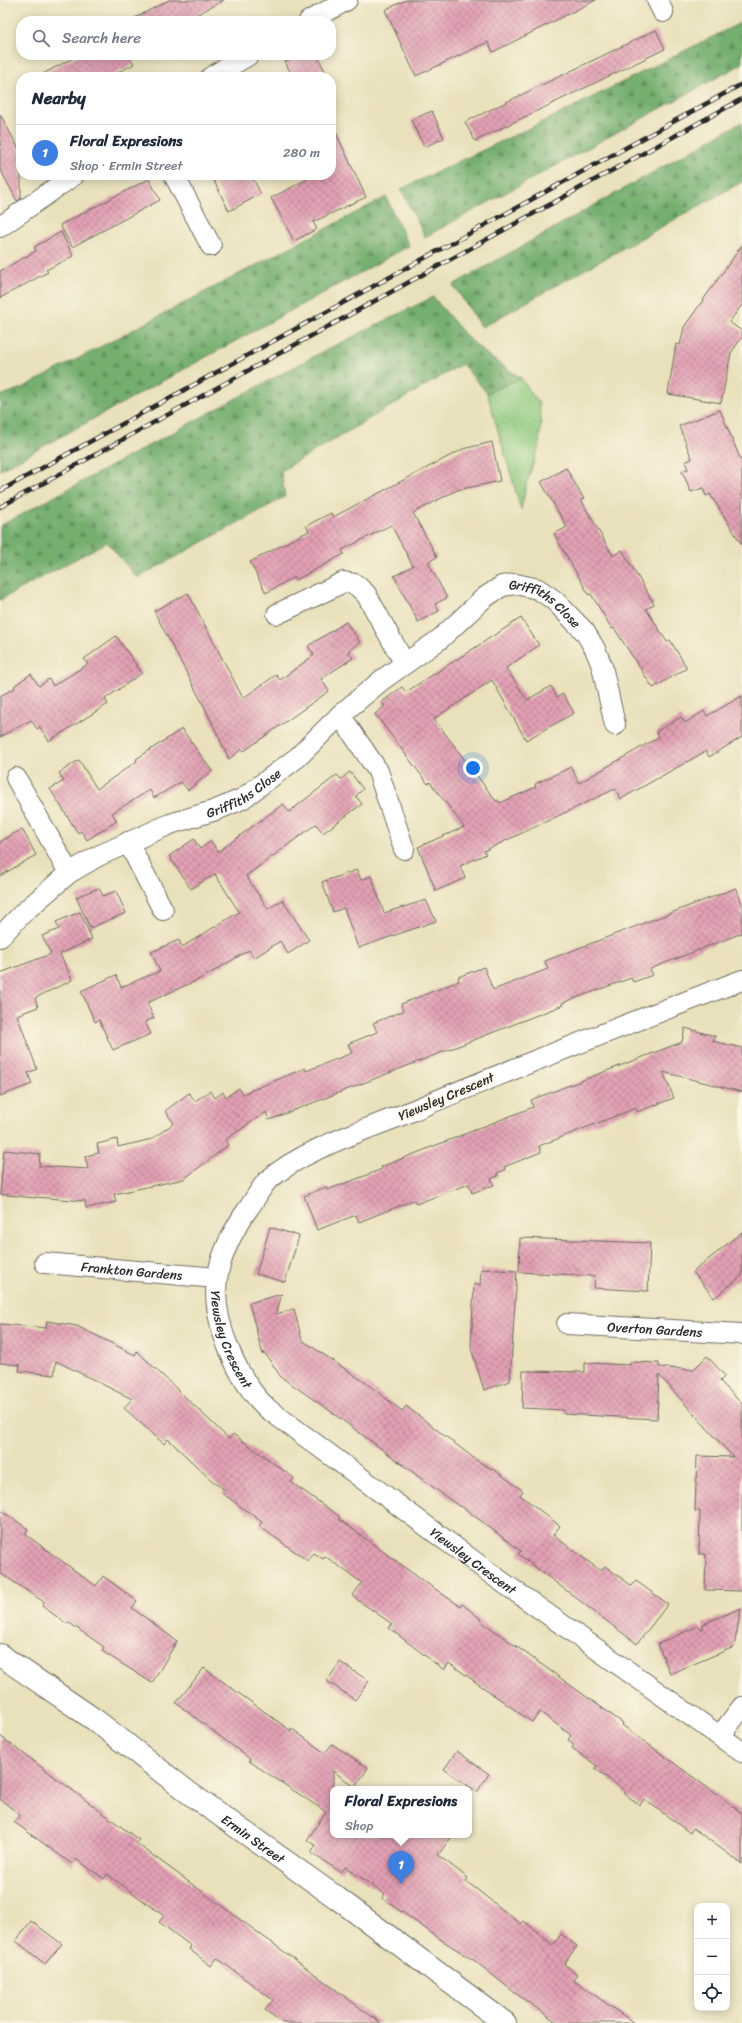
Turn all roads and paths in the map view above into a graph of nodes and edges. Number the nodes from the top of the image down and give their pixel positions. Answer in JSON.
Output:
{"nodes":[{"id":1,"x":347,"y":0,"type":"edge"},
{"id":2,"x":318,"y":16,"type":"edge"},
{"id":3,"x":240,"y":60,"type":"edge"},
{"id":4,"x":219,"y":72,"type":"edge"},
{"id":5,"x":67,"y":180,"type":"edge"},
{"id":6,"x":177,"y":180,"type":"edge"},
{"id":7,"x":0,"y":227,"type":"edge"},
{"id":8,"x":211,"y":246,"type":"dead end"},
{"id":9,"x":277,"y":614,"type":"dead end"},
{"id":10,"x":405,"y":664,"type":"junction"},
{"id":11,"x":340,"y":715,"type":"junction"},
{"id":12,"x":615,"y":725,"type":"dead end"},
{"id":13,"x":16,"y":778,"type":"dead end"},
{"id":14,"x":128,"y":842,"type":"junction"},
{"id":15,"x":404,"y":849,"type":"dead end"},
{"id":16,"x":69,"y":873,"type":"junction"},
{"id":17,"x":164,"y":910,"type":"dead end"},
{"id":18,"x":0,"y":937,"type":"edge"},
{"id":19,"x":742,"y":980,"type":"edge"},
{"id":20,"x":45,"y":1263,"type":"dead end"},
{"id":21,"x":218,"y":1278,"type":"junction"},
{"id":22,"x":567,"y":1324,"type":"dead end"},
{"id":23,"x":742,"y":1334,"type":"edge"},
{"id":24,"x":0,"y":1656,"type":"edge"},
{"id":25,"x":742,"y":1707,"type":"edge"},
{"id":26,"x":720,"y":1736,"type":"junction"},
{"id":27,"x":742,"y":1752,"type":"edge"},
{"id":28,"x":505,"y":2023,"type":"edge"}],
"edges":[{"from":1,"to":2,"type":"street"},
{"from":3,"to":4,"type":"street"},
{"from":5,"to":7,"type":"street"},
{"from":6,"to":8,"type":"street"},
{"from":9,"to":10,"type":"street"},
{"from":10,"to":11,"type":"street","name":"Griffiths Close"},
{"from":10,"to":12,"type":"street","name":"Griffiths Close"},
{"from":11,"to":14,"type":"street","name":"Griffiths Close"},
{"from":11,"to":15,"type":"street"},
{"from":13,"to":16,"type":"street"},
{"from":14,"to":16,"type":"street","name":"Griffiths Close"},
{"from":14,"to":17,"type":"street"},
{"from":16,"to":18,"type":"street","name":"Griffiths Close"},
{"from":19,"to":21,"type":"street","name":"Yiewsley Crescent"},
{"from":20,"to":21,"type":"street","name":"Frankton Gardens"},
{"from":21,"to":26,"type":"street","name":"Yiewsley Crescent"},
{"from":22,"to":23,"type":"street","name":"Overton Gardens"},
{"from":24,"to":28,"type":"street","name":"Ermin Street"},
{"from":25,"to":26,"type":"street"},
{"from":26,"to":27,"type":"street","name":"Yiewsley Crescent"}]}
